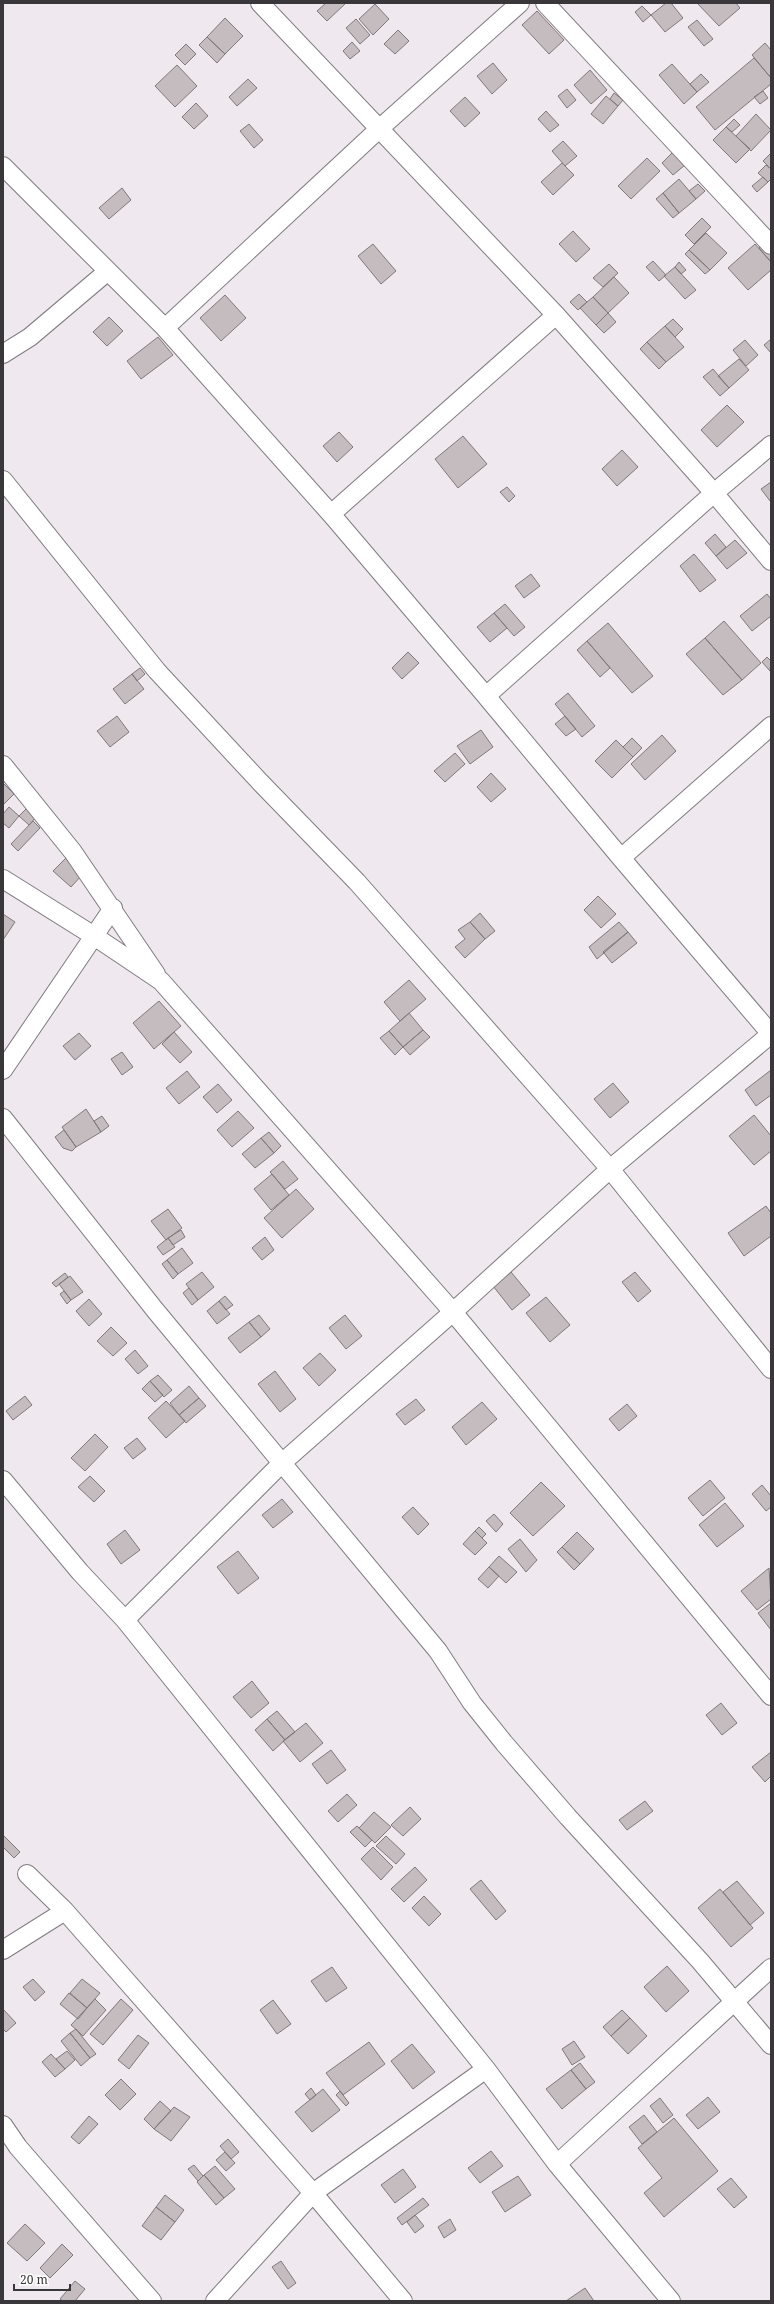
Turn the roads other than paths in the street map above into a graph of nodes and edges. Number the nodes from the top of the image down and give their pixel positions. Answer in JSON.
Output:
{"nodes":[{"id":1,"x":260,"y":3,"type":"edge"},
{"id":2,"x":520,"y":3,"type":"edge"},
{"id":3,"x":545,"y":3,"type":"edge"},
{"id":4,"x":379,"y":129,"type":"junction"},
{"id":5,"x":3,"y":166,"type":"edge"},
{"id":6,"x":771,"y":245,"type":"edge"},
{"id":7,"x":108,"y":271,"type":"junction"},
{"id":8,"x":556,"y":315,"type":"junction"},
{"id":9,"x":165,"y":328,"type":"junction"},
{"id":10,"x":3,"y":354,"type":"edge"},
{"id":11,"x":771,"y":445,"type":"edge"},
{"id":12,"x":3,"y":480,"type":"edge"},
{"id":13,"x":714,"y":493,"type":"junction"},
{"id":14,"x":331,"y":514,"type":"junction"},
{"id":15,"x":771,"y":561,"type":"edge"},
{"id":16,"x":486,"y":696,"type":"junction"},
{"id":17,"x":771,"y":726,"type":"edge"},
{"id":18,"x":3,"y":765,"type":"edge"},
{"id":19,"x":621,"y":858,"type":"junction"},
{"id":20,"x":3,"y":879,"type":"edge"},
{"id":21,"x":113,"y":908,"type":"junction"},
{"id":22,"x":94,"y":936,"type":"junction"},
{"id":23,"x":161,"y":981,"type":"junction"},
{"id":24,"x":771,"y":1034,"type":"edge"},
{"id":25,"x":3,"y":1070,"type":"edge"},
{"id":26,"x":3,"y":1118,"type":"edge"},
{"id":27,"x":610,"y":1169,"type":"junction"},
{"id":28,"x":452,"y":1312,"type":"junction"},
{"id":29,"x":771,"y":1369,"type":"edge"},
{"id":30,"x":283,"y":1462,"type":"junction"},
{"id":31,"x":3,"y":1480,"type":"edge"},
{"id":32,"x":125,"y":1620,"type":"junction"},
{"id":33,"x":771,"y":1696,"type":"edge"},
{"id":34,"x":27,"y":1874,"type":"dead end"},
{"id":35,"x":66,"y":1911,"type":"junction"},
{"id":36,"x":3,"y":1950,"type":"edge"},
{"id":37,"x":771,"y":1968,"type":"edge"},
{"id":38,"x":735,"y":2002,"type":"junction"},
{"id":39,"x":771,"y":2045,"type":"edge"},
{"id":40,"x":486,"y":2069,"type":"junction"},
{"id":41,"x":3,"y":2125,"type":"edge"},
{"id":42,"x":557,"y":2164,"type":"junction"},
{"id":43,"x":313,"y":2193,"type":"junction"},
{"id":44,"x":152,"y":2301,"type":"edge"},
{"id":45,"x":215,"y":2301,"type":"edge"},
{"id":46,"x":403,"y":2301,"type":"edge"},
{"id":47,"x":671,"y":2301,"type":"edge"}],
"edges":[{"from":1,"to":4,"type":"street"},
{"from":2,"to":4,"type":"street"},
{"from":3,"to":6,"type":"street"},
{"from":4,"to":8,"type":"street"},
{"from":4,"to":9,"type":"street"},
{"from":5,"to":7,"type":"street"},
{"from":7,"to":9,"type":"street"},
{"from":7,"to":10,"type":"street"},
{"from":8,"to":13,"type":"street"},
{"from":8,"to":14,"type":"street"},
{"from":9,"to":14,"type":"street"},
{"from":11,"to":13,"type":"street"},
{"from":12,"to":27,"type":"street"},
{"from":13,"to":15,"type":"street"},
{"from":13,"to":16,"type":"street"},
{"from":14,"to":16,"type":"street"},
{"from":16,"to":19,"type":"street"},
{"from":17,"to":19,"type":"street"},
{"from":18,"to":21,"type":"street"},
{"from":19,"to":24,"type":"street"},
{"from":20,"to":22,"type":"street"},
{"from":21,"to":22,"type":"street"},
{"from":21,"to":23,"type":"street"},
{"from":22,"to":23,"type":"street"},
{"from":22,"to":25,"type":"street"},
{"from":23,"to":28,"type":"street"},
{"from":24,"to":27,"type":"street"},
{"from":26,"to":30,"type":"street"},
{"from":27,"to":28,"type":"street"},
{"from":27,"to":29,"type":"street"},
{"from":28,"to":30,"type":"street"},
{"from":28,"to":33,"type":"street"},
{"from":30,"to":32,"type":"street"},
{"from":30,"to":38,"type":"street"},
{"from":31,"to":32,"type":"street"},
{"from":32,"to":40,"type":"street"},
{"from":34,"to":35,"type":"street"},
{"from":35,"to":36,"type":"street"},
{"from":35,"to":43,"type":"street"},
{"from":37,"to":38,"type":"street"},
{"from":38,"to":39,"type":"street"},
{"from":38,"to":42,"type":"street"},
{"from":40,"to":42,"type":"street"},
{"from":40,"to":43,"type":"street"},
{"from":41,"to":44,"type":"street"},
{"from":42,"to":47,"type":"street"},
{"from":43,"to":45,"type":"street"},
{"from":43,"to":46,"type":"street"}]}
